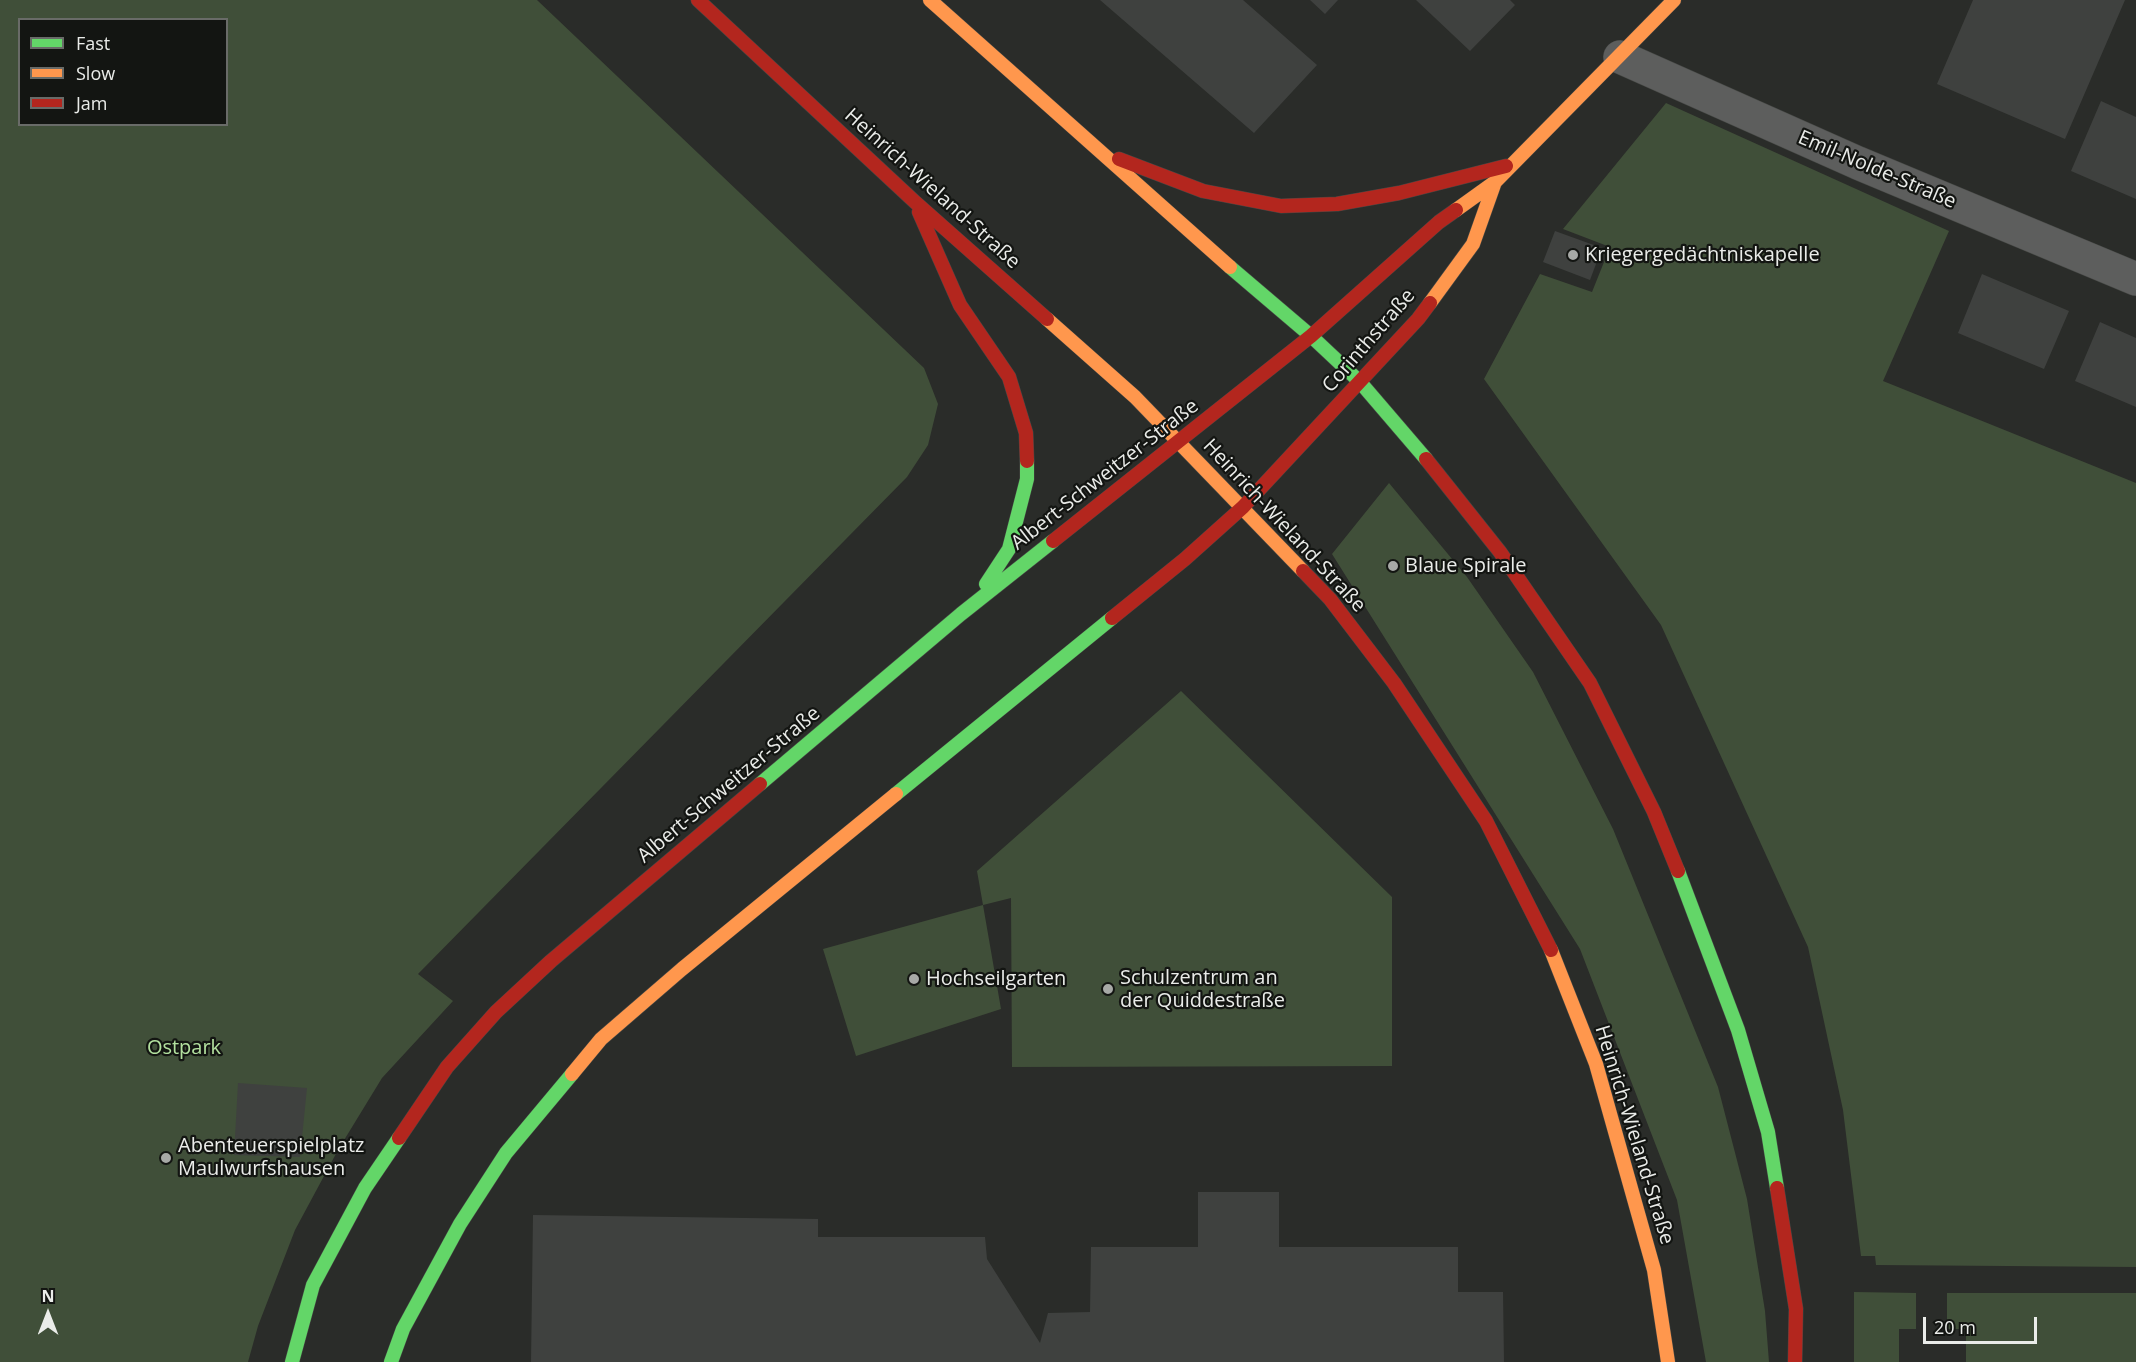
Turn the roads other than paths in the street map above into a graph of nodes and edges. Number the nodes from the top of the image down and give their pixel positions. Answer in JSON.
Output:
{"nodes":[{"id":1,"x":698,"y":0,"type":"edge"},
{"id":2,"x":930,"y":0,"type":"edge"},
{"id":3,"x":1674,"y":0,"type":"edge"},
{"id":4,"x":1620,"y":57,"type":"junction"},
{"id":5,"x":1101,"y":153,"type":"junction"},
{"id":6,"x":1511,"y":165,"type":"junction"},
{"id":7,"x":1495,"y":182,"type":"junction"},
{"id":8,"x":915,"y":202,"type":"junction"},
{"id":9,"x":2136,"y":279,"type":"edge"},
{"id":10,"x":1311,"y":336,"type":"junction"},
{"id":11,"x":1360,"y":382,"type":"junction"},
{"id":12,"x":1179,"y":442,"type":"junction"},
{"id":13,"x":1243,"y":507,"type":"junction"},
{"id":14,"x":961,"y":614,"type":"junction"},
{"id":15,"x":292,"y":1362,"type":"edge"},
{"id":16,"x":391,"y":1362,"type":"edge"},
{"id":17,"x":1668,"y":1362,"type":"edge"},
{"id":18,"x":1796,"y":1362,"type":"edge"}],
"edges":[{"from":1,"to":8,"type":"main road","name":"Heinrich-Wieland-Straße"},
{"from":2,"to":5,"type":"main road"},
{"from":3,"to":4,"type":"main road","name":"Corinthstraße"},
{"from":4,"to":6,"type":"main road","name":"Corinthstraße"},
{"from":4,"to":9,"type":"street","name":"Emil-Nolde-Straße"},
{"from":5,"to":6,"type":"main road"},
{"from":5,"to":10,"type":"main road"},
{"from":6,"to":7,"type":"main road","name":"Corinthstraße"},
{"from":7,"to":10,"type":"main road","name":"Corinthstraße"},
{"from":7,"to":11,"type":"main road","name":"Corinthstraße"},
{"from":8,"to":12,"type":"main road","name":"Heinrich-Wieland-Straße"},
{"from":8,"to":14,"type":"main road"},
{"from":10,"to":11,"type":"main road"},
{"from":10,"to":12,"type":"main road","name":"Albert-Schweitzer-Straße"},
{"from":11,"to":13,"type":"main road","name":"Corinthstraße"},
{"from":11,"to":18,"type":"main road"},
{"from":12,"to":13,"type":"main road","name":"Heinrich-Wieland-Straße"},
{"from":12,"to":14,"type":"main road","name":"Albert-Schweitzer-Straße"},
{"from":13,"to":16,"type":"main road"},
{"from":13,"to":17,"type":"main road","name":"Heinrich-Wieland-Straße"},
{"from":14,"to":15,"type":"main road","name":"Albert-Schweitzer-Straße"}]}
